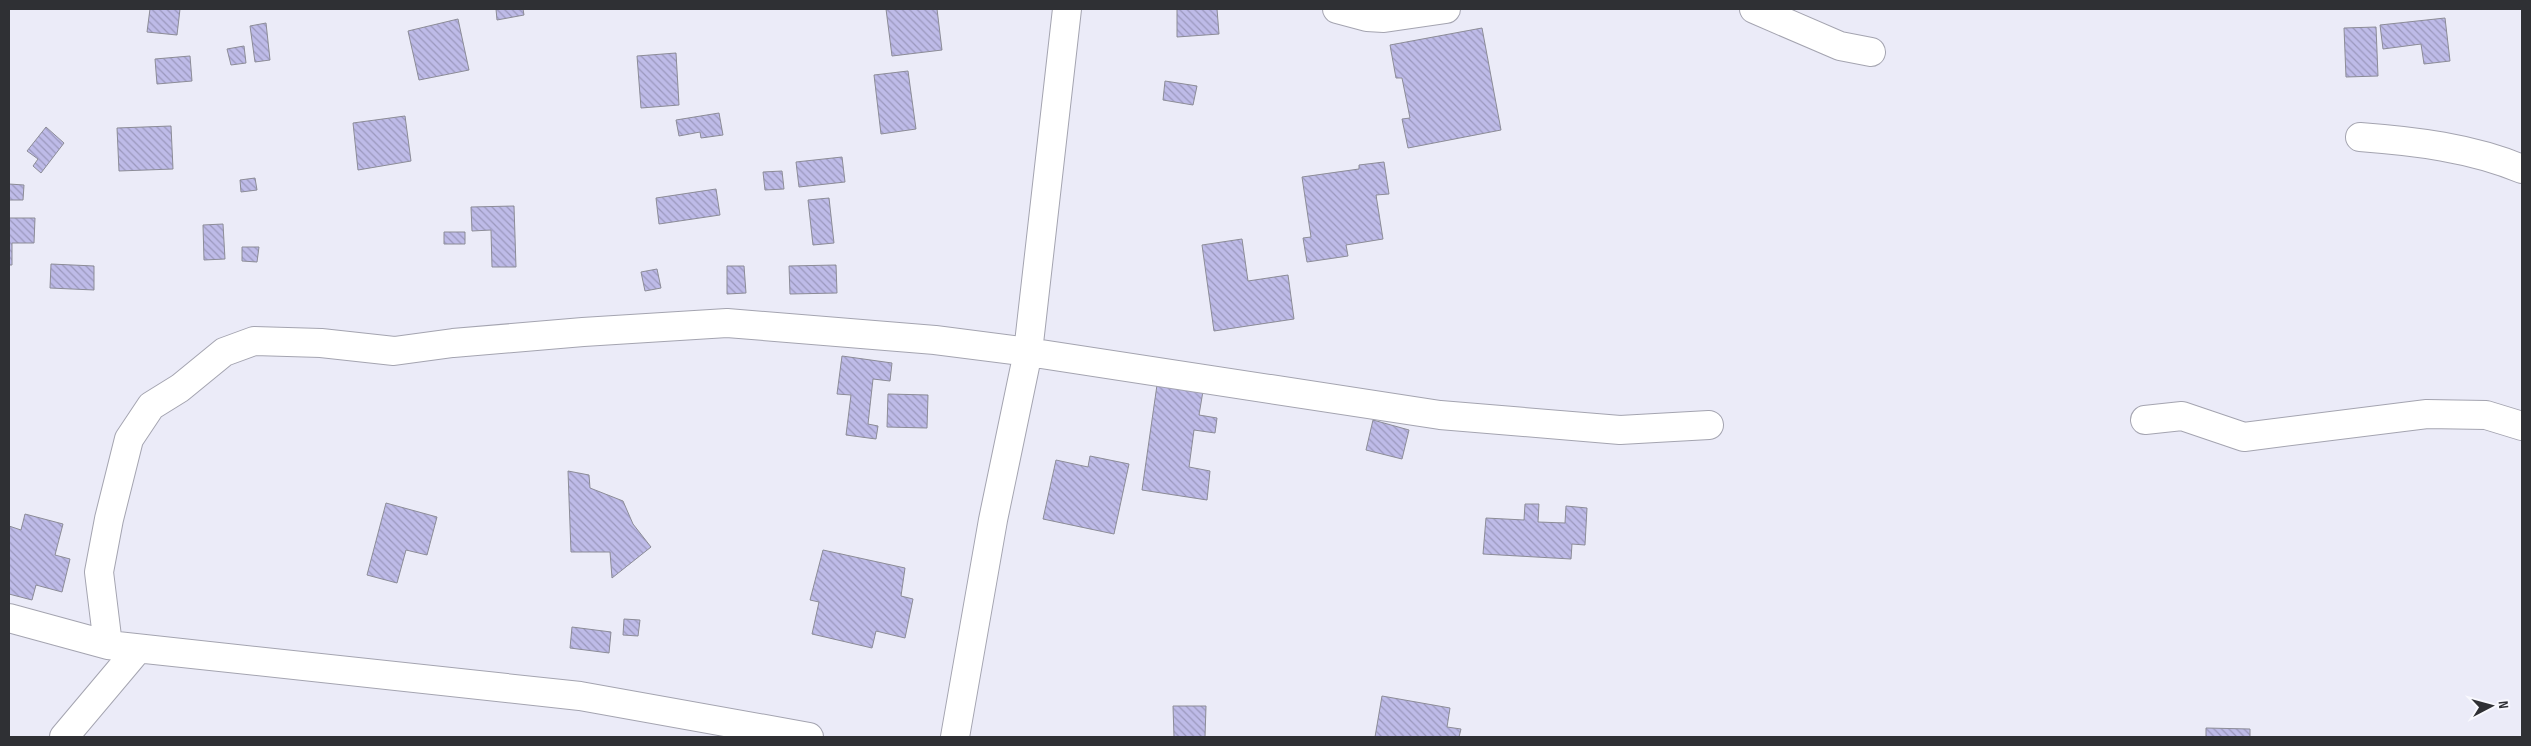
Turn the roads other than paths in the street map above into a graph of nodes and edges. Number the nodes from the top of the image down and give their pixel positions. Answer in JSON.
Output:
{"nodes":[{"id":1,"x":1067,"y":9,"type":"edge"},
{"id":2,"x":1337,"y":9,"type":"edge"},
{"id":3,"x":1446,"y":9,"type":"edge"},
{"id":4,"x":1754,"y":9,"type":"edge"},
{"id":5,"x":1870,"y":52,"type":"dead end"},
{"id":6,"x":2360,"y":137,"type":"dead end"},
{"id":7,"x":2522,"y":169,"type":"edge"},
{"id":8,"x":1028,"y":352,"type":"junction"},
{"id":9,"x":2145,"y":420,"type":"dead end"},
{"id":10,"x":1709,"y":425,"type":"dead end"},
{"id":11,"x":2522,"y":426,"type":"edge"},
{"id":12,"x":9,"y":618,"type":"edge"},
{"id":13,"x":108,"y":645,"type":"junction"},
{"id":14,"x":138,"y":649,"type":"junction"},
{"id":15,"x":707,"y":728,"type":"edge"},
{"id":16,"x":64,"y":737,"type":"edge"},
{"id":17,"x":809,"y":737,"type":"edge"},
{"id":18,"x":955,"y":737,"type":"edge"}],
"edges":[{"from":1,"to":8,"type":"street"},
{"from":2,"to":3,"type":"street"},
{"from":4,"to":5,"type":"street"},
{"from":6,"to":7,"type":"street"},
{"from":8,"to":10,"type":"street"},
{"from":8,"to":13,"type":"street"},
{"from":8,"to":18,"type":"street"},
{"from":9,"to":11,"type":"street"},
{"from":12,"to":13,"type":"street"},
{"from":13,"to":14,"type":"street"},
{"from":14,"to":15,"type":"street"},
{"from":14,"to":16,"type":"street"},
{"from":15,"to":17,"type":"street"}]}
